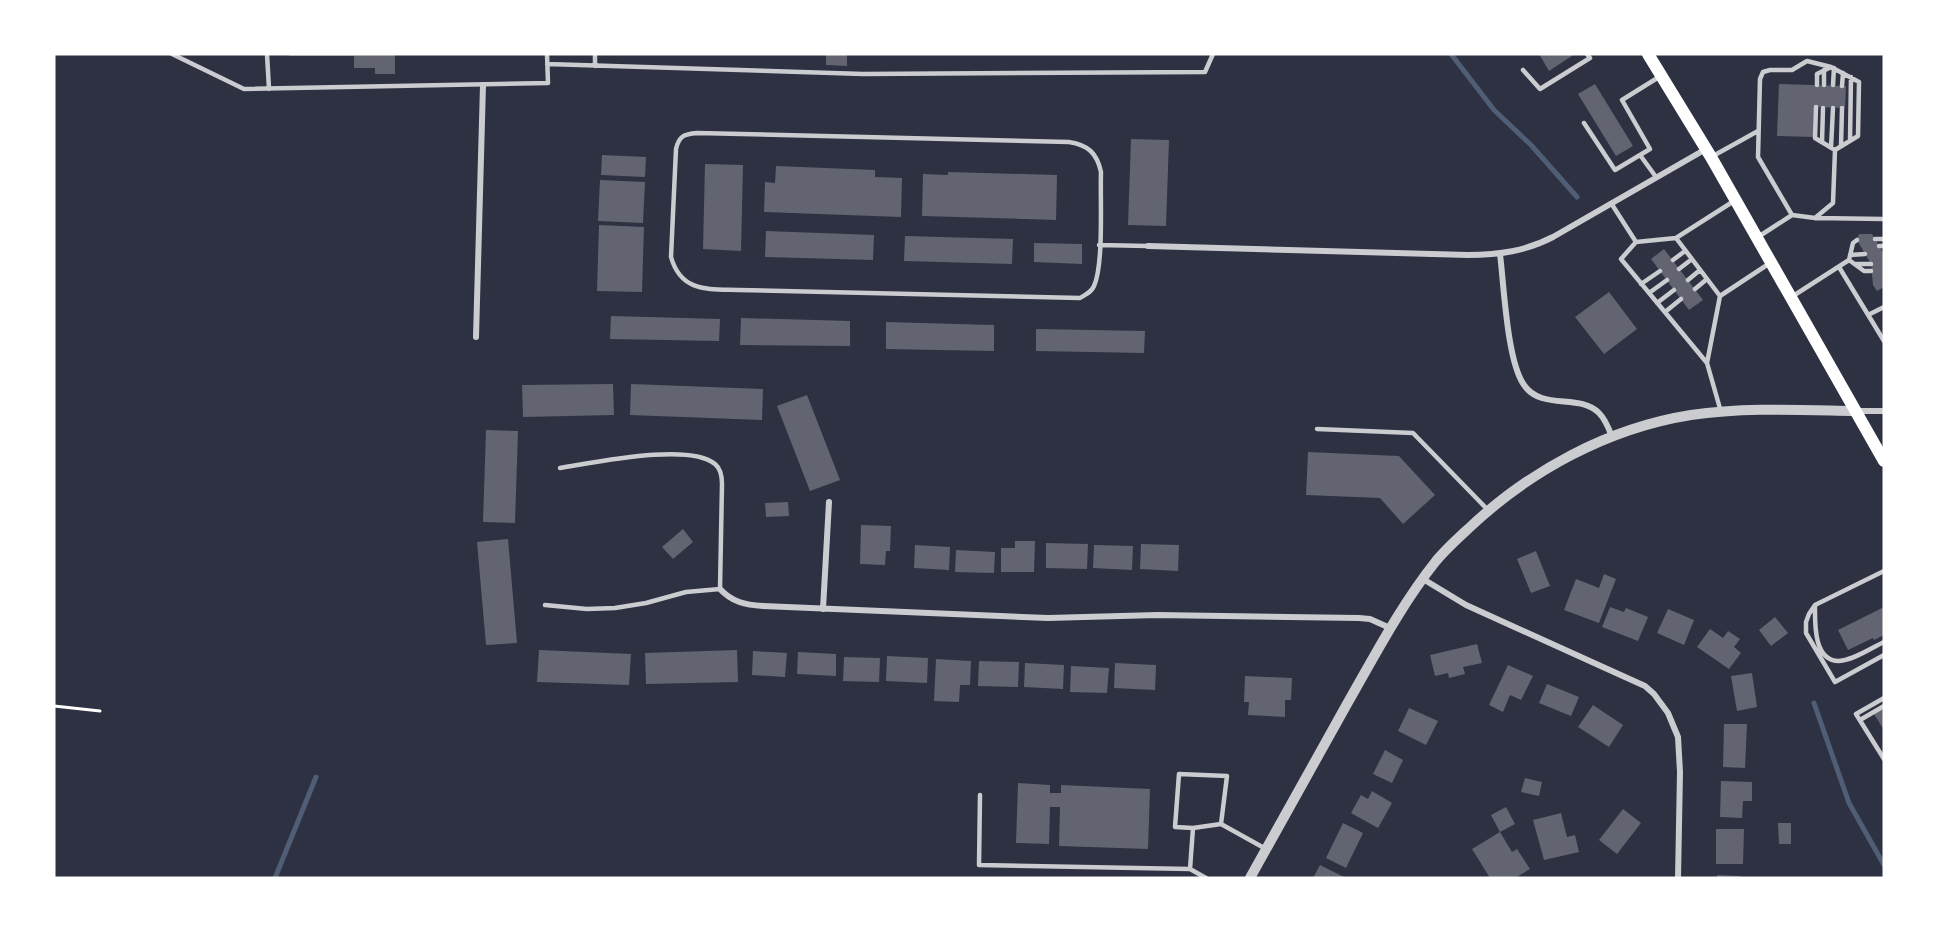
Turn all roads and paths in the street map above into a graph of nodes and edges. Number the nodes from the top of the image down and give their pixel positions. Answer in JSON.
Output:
{"nodes":[{"id":1,"x":172,"y":54,"type":"edge"},
{"id":2,"x":267,"y":54,"type":"edge"},
{"id":3,"x":547,"y":54,"type":"edge"},
{"id":4,"x":595,"y":54,"type":"edge"},
{"id":5,"x":1213,"y":54,"type":"edge"},
{"id":6,"x":1587,"y":54,"type":"edge"},
{"id":7,"x":1648,"y":54,"type":"edge"},
{"id":8,"x":1807,"y":54,"type":"edge"},
{"id":9,"x":1807,"y":61,"type":"junction"},
{"id":10,"x":547,"y":64,"type":"junction"},
{"id":11,"x":595,"y":66,"type":"junction"},
{"id":12,"x":1833,"y":67,"type":"junction"},
{"id":13,"x":1523,"y":70,"type":"dead end"},
{"id":14,"x":1824,"y":70,"type":"junction"},
{"id":15,"x":1843,"y":72,"type":"junction"},
{"id":16,"x":1661,"y":76,"type":"junction"},
{"id":17,"x":483,"y":85,"type":"junction"},
{"id":18,"x":1817,"y":85,"type":"dead end"},
{"id":19,"x":1824,"y":85,"type":"dead end"},
{"id":20,"x":1833,"y":85,"type":"dead end"},
{"id":21,"x":1842,"y":86,"type":"dead end"},
{"id":22,"x":268,"y":89,"type":"junction"},
{"id":23,"x":1816,"y":107,"type":"dead end"},
{"id":24,"x":1823,"y":108,"type":"dead end"},
{"id":25,"x":1833,"y":108,"type":"dead end"},
{"id":26,"x":1842,"y":108,"type":"dead end"},
{"id":27,"x":1584,"y":123,"type":"dead end"},
{"id":28,"x":1758,"y":131,"type":"junction"},
{"id":29,"x":1822,"y":142,"type":"junction"},
{"id":30,"x":1841,"y":146,"type":"junction"},
{"id":31,"x":1833,"y":149,"type":"junction"},
{"id":32,"x":1708,"y":153,"type":"junction"},
{"id":33,"x":1640,"y":155,"type":"junction"},
{"id":34,"x":1656,"y":177,"type":"junction"},
{"id":35,"x":1735,"y":200,"type":"junction"},
{"id":36,"x":1611,"y":203,"type":"junction"},
{"id":37,"x":1792,"y":215,"type":"junction"},
{"id":38,"x":1815,"y":218,"type":"junction"},
{"id":39,"x":1884,"y":219,"type":"edge"},
{"id":40,"x":1676,"y":238,"type":"junction"},
{"id":41,"x":1756,"y":238,"type":"junction"},
{"id":42,"x":1875,"y":239,"type":"dead end"},
{"id":43,"x":1884,"y":239,"type":"edge"},
{"id":44,"x":1857,"y":240,"type":"dead end"},
{"id":45,"x":1636,"y":242,"type":"junction"},
{"id":46,"x":1099,"y":245,"type":"junction"},
{"id":47,"x":1148,"y":246,"type":"joint"},
{"id":48,"x":1852,"y":246,"type":"junction"},
{"id":49,"x":1861,"y":246,"type":"dead end"},
{"id":50,"x":1685,"y":251,"type":"junction"},
{"id":51,"x":1500,"y":254,"type":"junction"},
{"id":52,"x":1865,"y":255,"type":"dead end"},
{"id":53,"x":1850,"y":257,"type":"junction"},
{"id":54,"x":1673,"y":260,"type":"dead end"},
{"id":55,"x":1692,"y":260,"type":"junction"},
{"id":56,"x":1771,"y":263,"type":"junction"},
{"id":57,"x":1854,"y":264,"type":"junction"},
{"id":58,"x":1871,"y":264,"type":"dead end"},
{"id":59,"x":1839,"y":267,"type":"junction"},
{"id":60,"x":1680,"y":269,"type":"dead end"},
{"id":61,"x":1700,"y":270,"type":"junction"},
{"id":62,"x":1660,"y":271,"type":"dead end"},
{"id":63,"x":1872,"y":271,"type":"dead end"},
{"id":64,"x":1707,"y":279,"type":"junction"},
{"id":65,"x":1667,"y":280,"type":"dead end"},
{"id":66,"x":1688,"y":280,"type":"dead end"},
{"id":67,"x":1641,"y":284,"type":"junction"},
{"id":68,"x":1695,"y":289,"type":"dead end"},
{"id":69,"x":1674,"y":290,"type":"dead end"},
{"id":70,"x":1649,"y":293,"type":"junction"},
{"id":71,"x":1720,"y":296,"type":"junction"},
{"id":72,"x":1790,"y":298,"type":"junction"},
{"id":73,"x":1681,"y":299,"type":"dead end"},
{"id":74,"x":1657,"y":303,"type":"junction"},
{"id":75,"x":1884,"y":307,"type":"edge"},
{"id":76,"x":1665,"y":312,"type":"junction"},
{"id":77,"x":1868,"y":315,"type":"junction"},
{"id":78,"x":476,"y":337,"type":"dead end"},
{"id":79,"x":1884,"y":341,"type":"edge"},
{"id":80,"x":1707,"y":363,"type":"junction"},
{"id":81,"x":1855,"y":411,"type":"junction"},
{"id":82,"x":1884,"y":411,"type":"edge"},
{"id":83,"x":1721,"y":412,"type":"junction"},
{"id":84,"x":1317,"y":429,"type":"dead end"},
{"id":85,"x":1612,"y":437,"type":"junction"},
{"id":86,"x":1884,"y":461,"type":"edge"},
{"id":87,"x":560,"y":468,"type":"dead end"},
{"id":88,"x":829,"y":502,"type":"dead end"},
{"id":89,"x":1488,"y":510,"type":"junction"},
{"id":90,"x":1884,"y":572,"type":"edge"},
{"id":91,"x":1423,"y":579,"type":"junction"},
{"id":92,"x":720,"y":589,"type":"junction"},
{"id":93,"x":545,"y":605,"type":"dead end"},
{"id":94,"x":1815,"y":605,"type":"junction"},
{"id":95,"x":823,"y":609,"type":"junction"},
{"id":96,"x":1389,"y":628,"type":"junction"},
{"id":97,"x":1884,"y":642,"type":"edge"},
{"id":98,"x":1884,"y":655,"type":"edge"},
{"id":99,"x":1884,"y":698,"type":"edge"},
{"id":100,"x":54,"y":706,"type":"edge"},
{"id":101,"x":1884,"y":706,"type":"edge"},
{"id":102,"x":100,"y":711,"type":"dead end"},
{"id":103,"x":1860,"y":720,"type":"junction"},
{"id":104,"x":1884,"y":757,"type":"edge"},
{"id":105,"x":980,"y":795,"type":"dead end"},
{"id":106,"x":1221,"y":824,"type":"junction"},
{"id":107,"x":1193,"y":828,"type":"junction"},
{"id":108,"x":1266,"y":849,"type":"junction"},
{"id":109,"x":1190,"y":869,"type":"junction"},
{"id":110,"x":1206,"y":878,"type":"edge"},
{"id":111,"x":1250,"y":878,"type":"edge"},
{"id":112,"x":1678,"y":878,"type":"edge"}],
"edges":[{"from":1,"to":22,"type":"lane"},
{"from":2,"to":22,"type":"lane"},
{"from":3,"to":10,"type":"lane"},
{"from":4,"to":11,"type":"lane"},
{"from":5,"to":11,"type":"lane"},
{"from":6,"to":13,"type":"lane"},
{"from":7,"to":16,"type":"main road"},
{"from":8,"to":9,"type":"lane"},
{"from":9,"to":12,"type":"lane"},
{"from":9,"to":28,"type":"lane"},
{"from":10,"to":11,"type":"lane"},
{"from":10,"to":17,"type":"lane"},
{"from":12,"to":14,"type":"lane"},
{"from":12,"to":15,"type":"lane"},
{"from":12,"to":20,"type":"lane"},
{"from":14,"to":18,"type":"lane"},
{"from":14,"to":19,"type":"lane"},
{"from":15,"to":21,"type":"lane"},
{"from":15,"to":30,"type":"lane"},
{"from":16,"to":32,"type":"main road"},
{"from":16,"to":33,"type":"lane"},
{"from":17,"to":22,"type":"lane"},
{"from":17,"to":78,"type":"street"},
{"from":23,"to":29,"type":"lane"},
{"from":24,"to":29,"type":"lane"},
{"from":25,"to":31,"type":"lane"},
{"from":26,"to":30,"type":"lane"},
{"from":27,"to":33,"type":"lane"},
{"from":28,"to":32,"type":"lane"},
{"from":28,"to":37,"type":"lane"},
{"from":29,"to":31,"type":"lane"},
{"from":30,"to":31,"type":"lane"},
{"from":31,"to":38,"type":"lane"},
{"from":32,"to":34,"type":"street"},
{"from":32,"to":35,"type":"main road"},
{"from":33,"to":34,"type":"lane"},
{"from":34,"to":36,"type":"street"},
{"from":35,"to":40,"type":"lane"},
{"from":35,"to":41,"type":"main road"},
{"from":36,"to":45,"type":"lane"},
{"from":36,"to":51,"type":"street"},
{"from":37,"to":38,"type":"lane"},
{"from":37,"to":41,"type":"lane"},
{"from":38,"to":39,"type":"lane"},
{"from":40,"to":45,"type":"lane"},
{"from":40,"to":50,"type":"lane"},
{"from":41,"to":56,"type":"main road"},
{"from":42,"to":43,"type":"lane"},
{"from":44,"to":48,"type":"lane"},
{"from":45,"to":67,"type":"lane"},
{"from":46,"to":46,"type":"lane"},
{"from":46,"to":47,"type":"lane"},
{"from":47,"to":51,"type":"street"},
{"from":48,"to":49,"type":"lane"},
{"from":48,"to":53,"type":"lane"},
{"from":50,"to":54,"type":"lane"},
{"from":50,"to":55,"type":"lane"},
{"from":51,"to":85,"type":"street"},
{"from":52,"to":53,"type":"lane"},
{"from":53,"to":57,"type":"lane"},
{"from":53,"to":59,"type":"lane"},
{"from":55,"to":60,"type":"lane"},
{"from":55,"to":61,"type":"lane"},
{"from":56,"to":71,"type":"lane"},
{"from":56,"to":72,"type":"main road"},
{"from":57,"to":58,"type":"lane"},
{"from":57,"to":63,"type":"lane"},
{"from":59,"to":72,"type":"lane"},
{"from":59,"to":77,"type":"lane"},
{"from":61,"to":64,"type":"lane"},
{"from":61,"to":66,"type":"lane"},
{"from":62,"to":67,"type":"lane"},
{"from":64,"to":68,"type":"lane"},
{"from":64,"to":71,"type":"lane"},
{"from":65,"to":70,"type":"lane"},
{"from":67,"to":70,"type":"lane"},
{"from":69,"to":74,"type":"lane"},
{"from":70,"to":74,"type":"lane"},
{"from":71,"to":80,"type":"lane"},
{"from":72,"to":81,"type":"main road"},
{"from":73,"to":76,"type":"lane"},
{"from":74,"to":76,"type":"lane"},
{"from":75,"to":77,"type":"lane"},
{"from":76,"to":80,"type":"lane"},
{"from":77,"to":79,"type":"lane"},
{"from":80,"to":83,"type":"lane"},
{"from":81,"to":82,"type":"street"},
{"from":81,"to":83,"type":"street"},
{"from":81,"to":86,"type":"main road"},
{"from":83,"to":85,"type":"street"},
{"from":84,"to":89,"type":"lane"},
{"from":85,"to":89,"type":"street"},
{"from":87,"to":92,"type":"lane"},
{"from":88,"to":95,"type":"street"},
{"from":89,"to":91,"type":"street"},
{"from":90,"to":94,"type":"lane"},
{"from":91,"to":96,"type":"street"},
{"from":91,"to":112,"type":"street"},
{"from":92,"to":93,"type":"lane"},
{"from":92,"to":95,"type":"street"},
{"from":94,"to":97,"type":"lane"},
{"from":94,"to":98,"type":"lane"},
{"from":95,"to":96,"type":"street"},
{"from":96,"to":108,"type":"street"},
{"from":99,"to":103,"type":"lane"},
{"from":100,"to":102,"type":"path"},
{"from":101,"to":103,"type":"lane"},
{"from":103,"to":104,"type":"lane"},
{"from":105,"to":109,"type":"lane"},
{"from":106,"to":107,"type":"lane"},
{"from":106,"to":107,"type":"lane"},
{"from":106,"to":108,"type":"lane"},
{"from":107,"to":109,"type":"lane"},
{"from":108,"to":111,"type":"street"},
{"from":109,"to":110,"type":"lane"}]}
